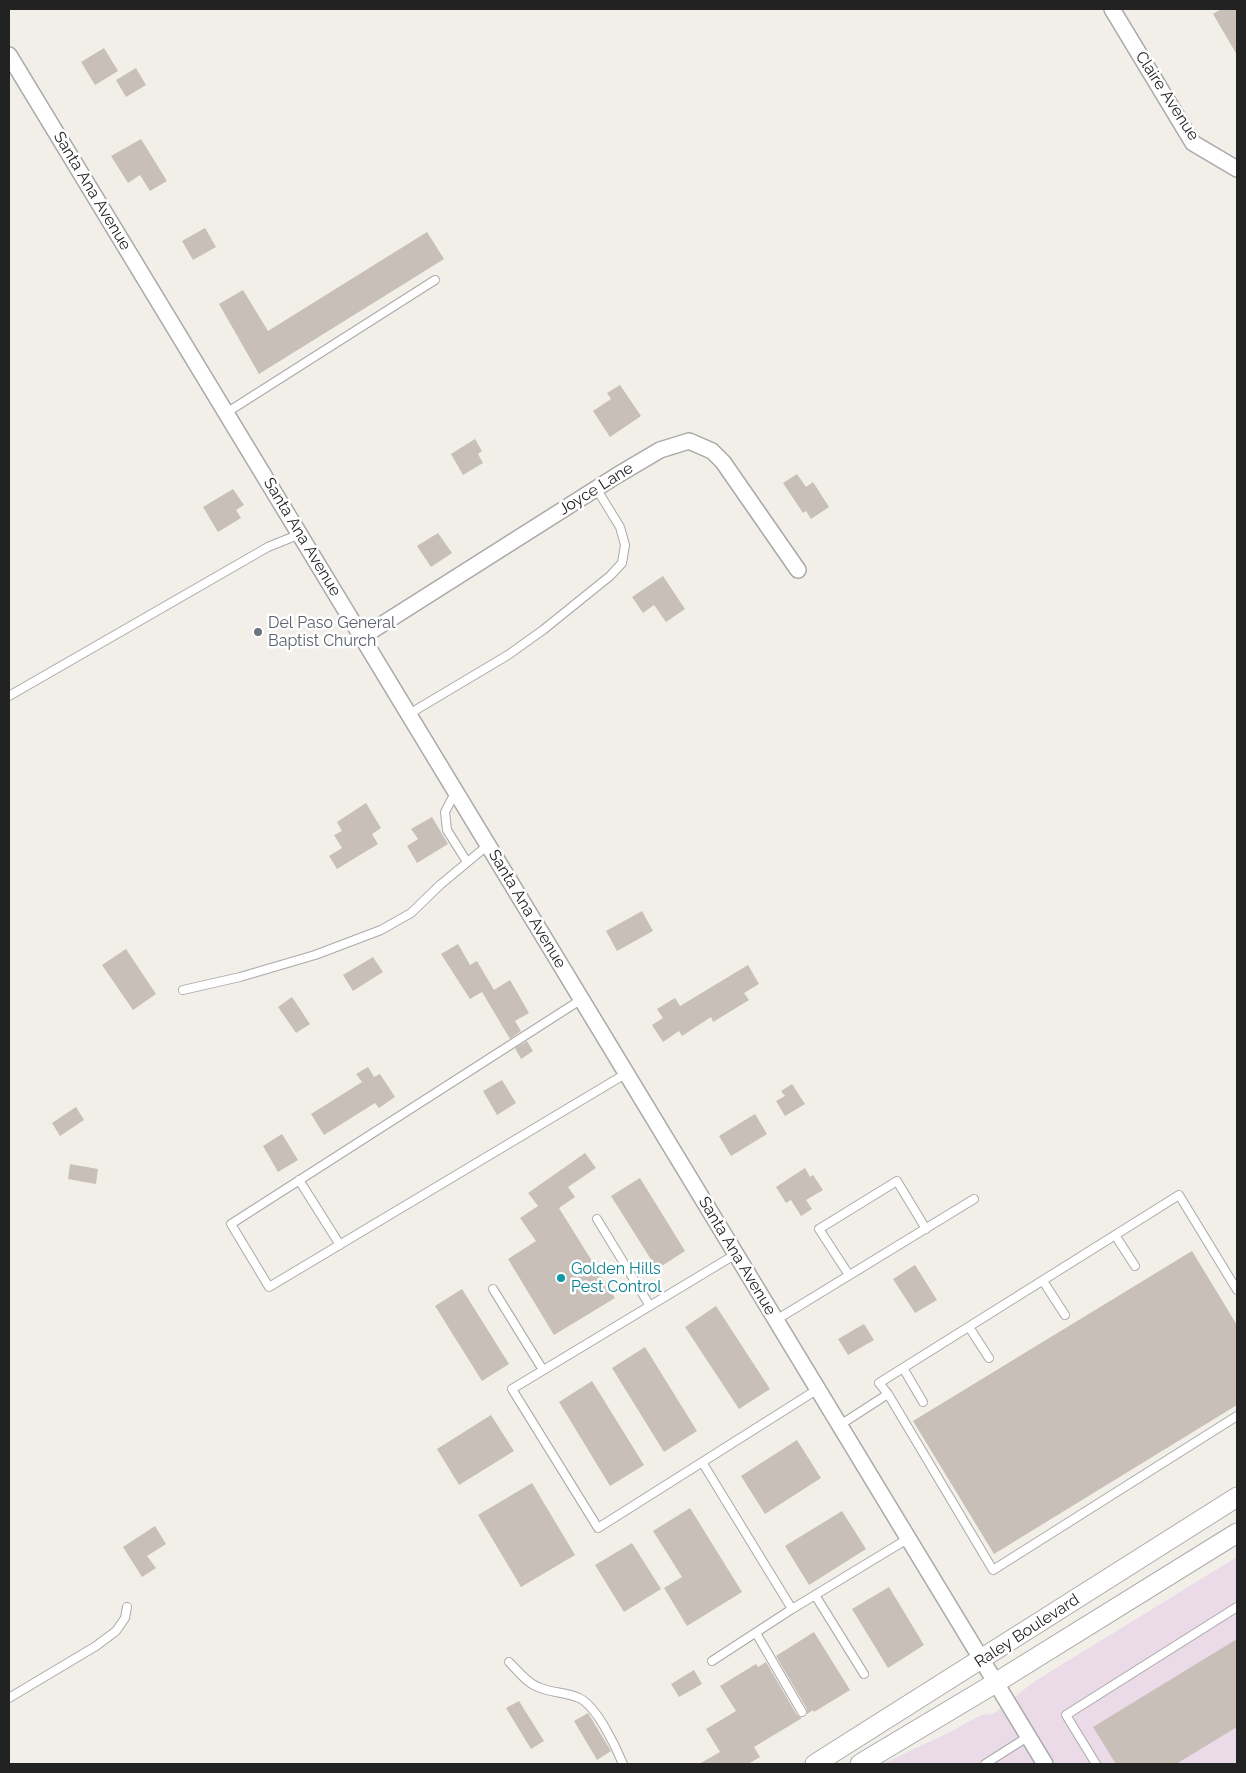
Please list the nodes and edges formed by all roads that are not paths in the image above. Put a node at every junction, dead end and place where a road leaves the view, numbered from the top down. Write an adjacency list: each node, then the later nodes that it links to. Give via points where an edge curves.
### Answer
1 (1112, 9): 3 (street, Claire Avenue, via 1193,143)
2 (9, 55): 5 (street, Santa Ana Avenue)
3 (1237, 169)
4 (435, 280): 5 (lane)
5 (226, 413): 7 (street, Santa Ana Avenue)
6 (596, 488): 8 (street, Joyce Lane, via 660,450 689,441 712,451 723,462); 9 (street, Joyce Lane); 11 (lane, via 620,527 625,546 622,563 544,630)
7 (300, 534): 9 (street, Santa Ana Avenue); 10 (lane, via 268,547)
8 (798, 570)
9 (362, 637): 11 (street, Santa Ana Avenue)
10 (9, 696)
11 (409, 714): 12 (street, Santa Ana Avenue)
12 (456, 791): 13 (street, Santa Ana Avenue); 14 (lane, via 445,812 447,830)
13 (488, 845): 14 (lane); 16 (street, Santa Ana Avenue)
14 (467, 862): 15 (lane, via 411,914 381,930 316,955)
15 (184, 990)
16 (582, 999): 17 (street, Santa Ana Avenue); 18 (lane)
17 (627, 1073): 23 (lane); 24 (street, Santa Ana Avenue)
18 (299, 1180): 23 (lane); 23 (lane, via 231,1224 269,1287)
19 (974, 1199): 21 (lane)
20 (598, 1219): 30 (lane)
21 (926, 1229): 26 (lane); 26 (lane, via 897,1182 882,1191 819,1230)
22 (1115, 1235): 25 (lane); 27 (lane); 29 (lane, via 1179,1195)
23 (340, 1245)
24 (736, 1254): 30 (lane); 32 (street, Santa Ana Avenue)
25 (1135, 1266)
26 (849, 1276): 32 (lane)
27 (1043, 1281): 31 (lane); 33 (lane)
28 (493, 1289): 36 (lane)
29 (1237, 1290)
30 (650, 1306): 36 (lane)
31 (1065, 1315)
32 (776, 1320): 37 (street, Santa Ana Avenue)
33 (969, 1327): 34 (lane); 35 (lane)
34 (989, 1358)
35 (903, 1368): 38 (lane, via 879,1383); 39 (lane)
36 (543, 1370): 42 (lane, via 512,1388 598,1528)
37 (818, 1389): 41 (street, Santa Ana Avenue); 42 (lane)
38 (888, 1394): 40 (lane, via 993,1570); 41 (lane)
39 (923, 1402)
40 (1237, 1416)
41 (840, 1425): 45 (street, Santa Ana Avenue)
42 (702, 1462): 50 (lane)
43 (1237, 1497): 46 (street, Raley Boulevard)
44 (1237, 1533): 56 (street, Raley Boulevard)
45 (909, 1538): 47 (lane); 52 (street, Santa Ana Avenue)
46 (1167, 1541): 52 (street, Raley Boulevard); 56 (street, via 1158,1562 1028,1645 1010,1660)
47 (815, 1595): 50 (lane); 55 (lane)
48 (127, 1606): 57 (lane, via 125,1618 116,1631)
49 (1237, 1607): 66 (lane, via 1066,1715)
50 (792, 1609): 51 (lane)
51 (756, 1633): 53 (lane); 58 (lane)
52 (983, 1659): 56 (street, Santa Ana Avenue); 61 (street, Raley Boulevard); 62 (street, via 964,1686 874,1742)
53 (712, 1661)
54 (509, 1662): 60 (lane, via 538,1687 580,1698 590,1705 612,1739)
55 (864, 1674)
56 (997, 1682): 59 (street, Santa Ana Avenue); 63 (street, Raley Boulevard)
57 (9, 1698)
58 (802, 1712)
59 (1029, 1736): 64 (lane); 65 (street, Santa Ana Avenue)
60 (623, 1764)
61 (815, 1764)
62 (856, 1764)
63 (860, 1764)
64 (985, 1764)
65 (1046, 1764)
66 (1096, 1764)

